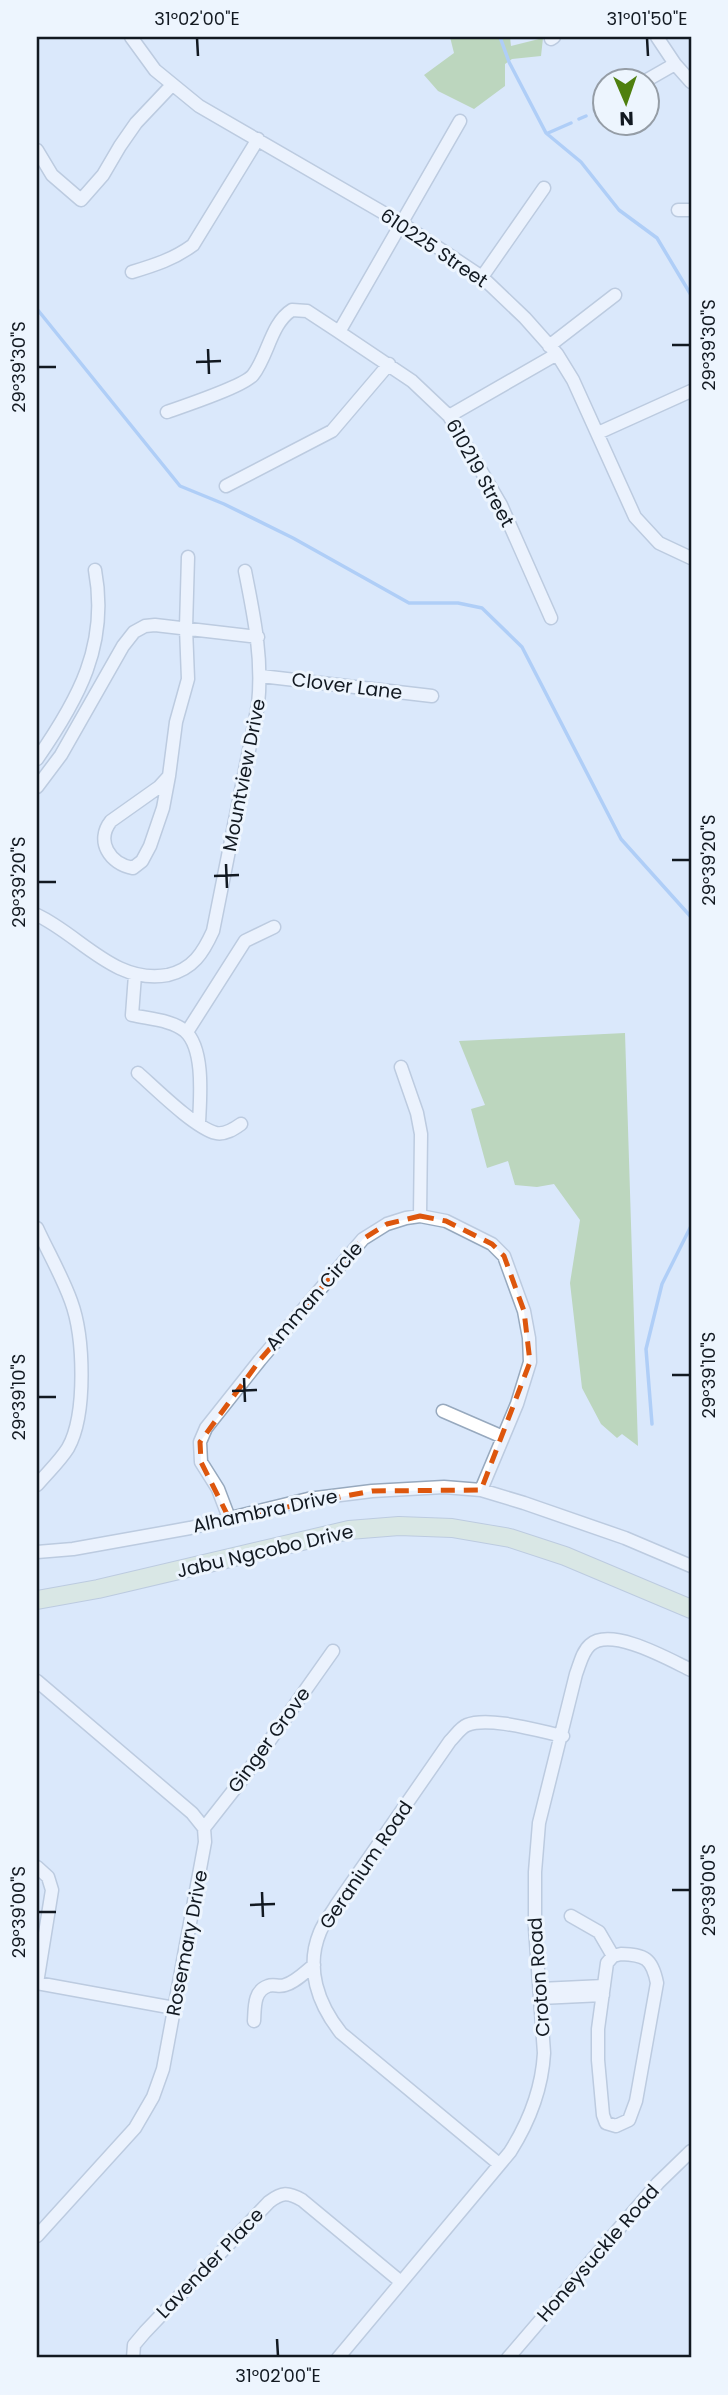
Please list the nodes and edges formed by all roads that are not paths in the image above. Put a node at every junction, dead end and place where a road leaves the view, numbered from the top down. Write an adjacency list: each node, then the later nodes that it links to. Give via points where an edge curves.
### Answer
1 (131, 37): 6 (street, 610225 Street)
2 (657, 37): 3 (street)
3 (675, 64): 4 (street); 5 (street)
4 (662, 71)
5 (691, 82)
6 (171, 86): 8 (street, 610225 Street); 9 (street, via 136,123 81,200 52,175)
7 (460, 121): 13 (street)
8 (258, 139): 13 (street, 610225 Street); 14 (street, via 193,245 179,256)
9 (37, 150)
10 (544, 188): 15 (street)
11 (677, 209): 12 (street)
12 (691, 210)
13 (402, 224): 15 (street, 610225 Street); 17 (street)
14 (132, 272)
15 (482, 276): 18 (street, 610225 Street)
16 (615, 295): 18 (street)
17 (339, 332): 19 (street, 610219 Street); 21 (street, 610219 Street, via 307,311 292,310 280,321 250,378)
18 (553, 350): 22 (street); 23 (street, 610225 Street)
19 (389, 364): 22 (street, 610219 Street); 24 (street, via 332,431)
20 (691, 391): 23 (street)
21 (167, 412)
22 (449, 416): 29 (street, 610219 Street, via 501,505)
23 (598, 433): 26 (street, 610225 Street, via 635,517 659,543)
24 (226, 486)
25 (188, 557): 30 (street)
26 (691, 558)
27 (95, 570): 34 (street, via 99,609 89,664 70,710)
28 (245, 571): 31 (street, Mountview Drive)
29 (551, 618)
30 (186, 628): 31 (street); 35 (street, via 188,679 176,722); 36 (street, via 155,625 134,632)
31 (258, 637): 32 (street, Mountview Drive)
32 (261, 676): 33 (street, Clover Lane); 39 (street, Mountview Drive, via 213,931 204,951 180,972)
33 (432, 695)
34 (37, 759)
35 (170, 776): 35 (street, via 150,846 133,868 123,866 106,849 105,829)
36 (37, 787)
37 (37, 915): 39 (street, Mountview Drive)
38 (274, 927): 40 (street, via 245,941)
39 (135, 975): 40 (street, via 132,1015 172,1023)
40 (187, 1032): 43 (street, via 199,1065)
41 (401, 1067): 45 (street, via 421,1134)
42 (138, 1073): 43 (street)
43 (199, 1123): 44 (street, via 219,1134)
44 (242, 1124)
45 (420, 1216): 48 (street, Amman Circle, via 446,1221 492,1244 504,1256 524,1311 530,1362); 51 (street, Amman Circle, via 387,1224 363,1239 206,1428 200,1442 201,1462)
46 (37, 1228): 49 (street, via 72,1302 79,1334 81,1406 67,1449)
47 (443, 1411): 48 (street)
48 (503, 1437): 50 (street, Amman Circle)
49 (37, 1485)
50 (481, 1490): 51 (street, Alhambra Drive, via 372,1491 308,1499); 53 (street, Alhambra Drive, via 625,1538)
51 (229, 1518): 52 (street, Alhambra Drive)
52 (37, 1552)
53 (691, 1566)
54 (37, 1600): 55 (main road, Jabu Ngcobo Drive, via 349,1530 399,1526 452,1528 510,1538)
55 (691, 1609)
56 (334, 1651): 60 (street, Ginger Grove)
57 (691, 1670): 59 (street, Croton Road, via 625,1641 592,1642 576,1674)
58 (37, 1681): 60 (street, via 192,1812)
59 (563, 1736): 64 (street, Geranium Road, via 476,1722 463,1727 337,1904 321,1930); 67 (street, Croton Road, via 539,1823 535,1928)
60 (204, 1828): 68 (street, Rosemary Drive, via 203,1858)
61 (37, 1867): 65 (street, via 48,1877 52,1890)
62 (571, 1916): 63 (street, via 599,1932)
63 (613, 1956): 66 (street, via 607,1963); 66 (street, via 637,1955 648,1960 657,1983 636,2101 629,2120 616,2126 607,2123 603,2115 598,2060)
64 (314, 1965): 69 (street, via 284,1986 264,1988 256,1996); 71 (street, Geranium Road, via 326,2014 341,2033)
65 (37, 1983): 68 (street)
66 (603, 1991): 67 (street)
67 (540, 1994): 71 (street, Croton Road, via 543,2073 523,2132)
68 (174, 2008): 72 (street, Rosemary Drive, via 163,2069 135,2128)
69 (254, 2021)
70 (691, 2151): 76 (street, Honeysuckle Road, via 658,2183)
71 (499, 2164): 73 (street, Croton Road)
72 (37, 2236)
73 (401, 2282): 74 (street, Lavender Place, via 302,2200 280,2193 145,2332 134,2345); 75 (street, Croton Road)
74 (132, 2358)
75 (338, 2358)
76 (508, 2358)

